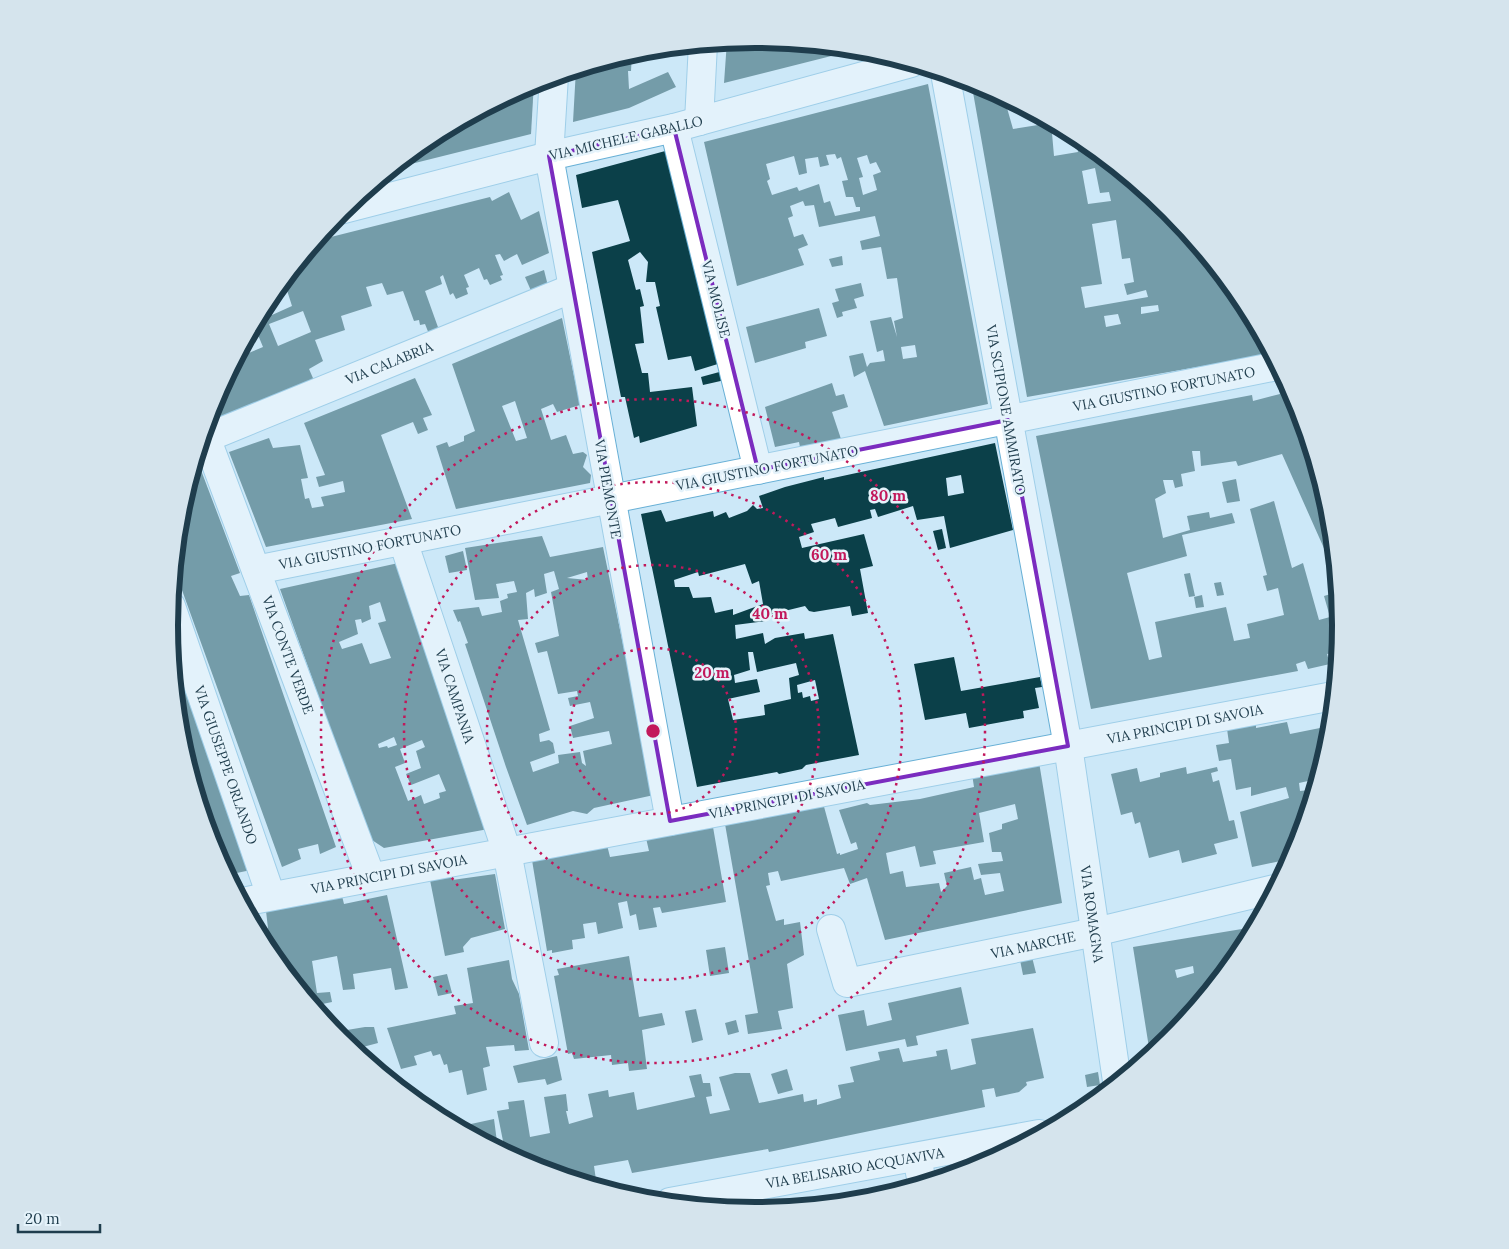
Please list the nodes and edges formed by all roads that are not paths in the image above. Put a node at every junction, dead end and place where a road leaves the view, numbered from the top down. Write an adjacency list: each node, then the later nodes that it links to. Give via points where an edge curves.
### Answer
1 (702, 50): 5 (street, VIA MOLISE)
2 (900, 66): 5 (street, VIA MICHELE GABALLO)
3 (946, 80): 10 (street, VIA SCIPIONE AMMIRATO)
4 (554, 84): 6 (street, VIA PIEMONTE)
5 (686, 124): 6 (street, VIA MICHELE GABALLO); 13 (street, VIA MOLISE)
6 (549, 156): 7 (street, VIA MICHELE GABALLO); 8 (street, VIA PIEMONTE)
7 (358, 205)
8 (573, 288): 11 (street, VIA CALABRIA); 14 (street, VIA PIEMONTE)
9 (1271, 367): 10 (street, VIA GIUSTINO FORTUNATO)
10 (1008, 420): 13 (street, VIA GIUSTINO FORTUNATO); 19 (street, VIA SCIPIONE AMMIRATO)
11 (210, 433)
12 (207, 441): 16 (street, VIA CONTE VERDE)
13 (758, 470): 14 (street, VIA GIUSTINO FORTUNATO)
14 (610, 499): 15 (street, VIA GIUSTINO FORTUNATO); 20 (street, VIA PIEMONTE)
15 (403, 541): 16 (street, VIA GIUSTINO FORTUNATO); 21 (street, VIA CAMPANIA)
16 (256, 570): 22 (street, VIA CONTE VERDE)
17 (178, 629): 24 (street, VIA GIUSEPPE ORLANDO)
18 (1327, 697): 19 (street, VIA PRINCIPI DI SAVOIA)
19 (1068, 746): 20 (street, VIA PRINCIPI DI SAVOIA); 27 (street, VIA ROMAGNA)
20 (670, 821): 21 (street, VIA PRINCIPI DI SAVOIA)
21 (506, 852): 22 (street, VIA PRINCIPI DI SAVOIA); 28 (street, VIA CAMPANIA)
22 (370, 877): 24 (street, VIA PRINCIPI DI SAVOIA)
23 (1266, 891): 27 (street, VIA MARCHE)
24 (271, 896): 25 (street, VIA PRINCIPI DI SAVOIA)
25 (248, 901)
26 (831, 929): 27 (street, VIA MARCHE, via 847,983)
27 (1095, 932): 29 (street, VIA ROMAGNA)
28 (544, 1043)
29 (1115, 1075)
30 (1006, 1144): 31 (street, VIA BELISARIO ACQUAVIVA)
31 (919, 1170): 32 (street, VIA BELISARIO ACQUAVIVA)
32 (698, 1198)

